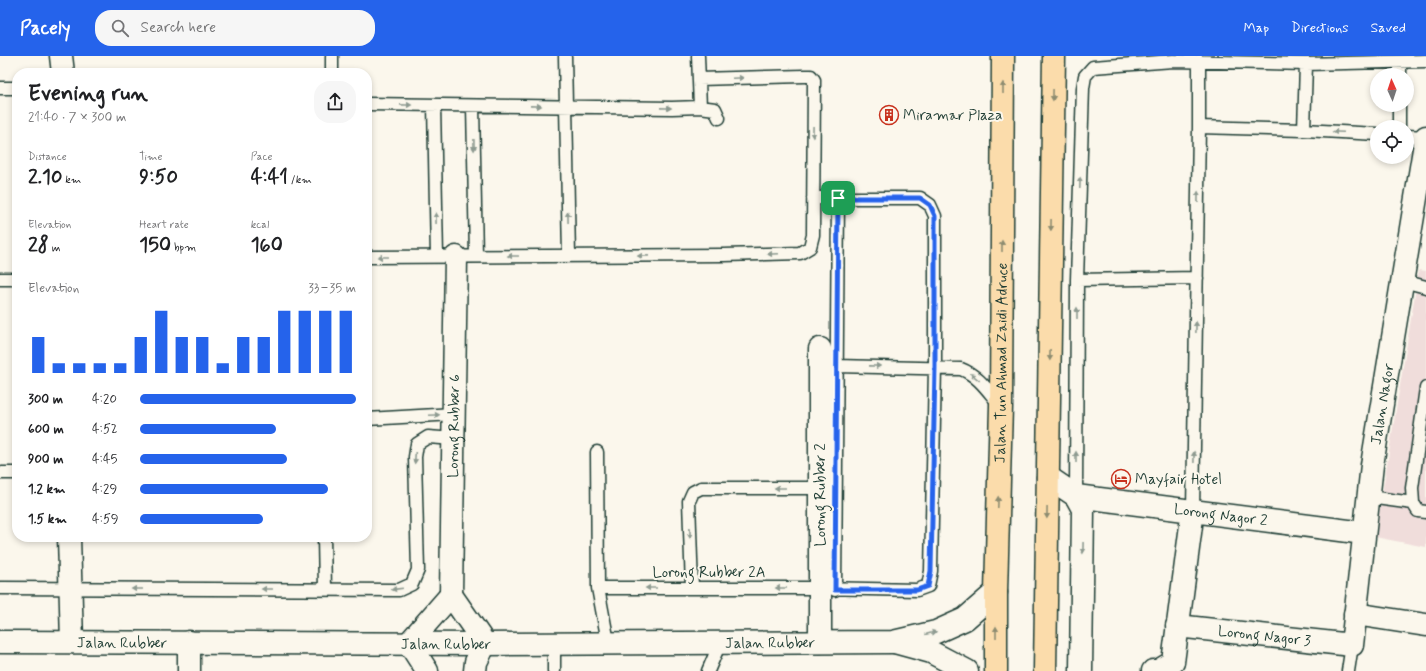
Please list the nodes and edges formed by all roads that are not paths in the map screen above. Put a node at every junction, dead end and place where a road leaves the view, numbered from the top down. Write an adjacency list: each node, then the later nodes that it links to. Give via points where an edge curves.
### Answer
1 (332, 56): 12 (lane)
2 (565, 56): 20 (lane)
3 (698, 56): 14 (lane)
4 (1003, 56): 44 (main road, Jalan Tun Ahmad Zaidi Adruce, one-way to 4)
5 (1054, 56): 51 (main road, one-way to 51)
6 (1173, 59): 9 (lane); 37 (lane, one-way to 6, via 1083,88 1086,76 1093,67)
7 (1268, 60): 9 (lane); 11 (lane)
8 (1426, 61): 10 (lane)
9 (1198, 62): 23 (lane)
10 (1400, 62): 11 (lane); 13 (lane)
11 (1306, 64): 24 (lane)
12 (332, 68)
13 (1400, 68)
14 (699, 79): 21 (lane); 28 (lane, one-way to 28, via 811,76 814,80)
15 (0, 88): 16 (lane)
16 (12, 88)
17 (372, 104): 18 (lane, one-way to 18)
18 (434, 105): 19 (lane); 32 (lane, one-way to 18)
19 (473, 106): 20 (lane, one-way to 20); 32 (lane, one-way to 32)
20 (566, 107): 21 (lane, one-way to 21); 33 (lane, one-way to 20)
21 (700, 107): 22 (lane, via 715,109)
22 (719, 118)
23 (1200, 127): 24 (lane); 34 (lane, one-way to 23)
24 (1304, 130): 25 (lane, one-way to 24)
25 (1370, 134)
26 (1414, 136): 27 (lane)
27 (1426, 137): 30 (street, Jalan Nagor)
28 (813, 198): 29 (lane); 33 (lane, one-way to 33, via 813,235 810,247 800,253)
29 (838, 198): 41 (lane); 42 (lane, via 920,198 930,205 935,216)
30 (1420, 206): 38 (street, Jalan Nagor)
31 (372, 256): 32 (lane, one-way to 31)
32 (456, 256): 33 (lane, one-way to 32); 45 (street, Lorong Rubber 6)
33 (569, 256)
34 (1197, 278): 37 (lane); 56 (lane, one-way to 34)
35 (0, 279): 36 (lane)
36 (12, 279)
37 (1077, 280): 53 (lane, one-way to 37)
38 (1403, 281): 39 (lane); 54 (street, Jalan Nagor)
39 (1426, 287)
40 (820, 349): 52 (street, Lorong Rubber 2)
41 (836, 366): 42 (lane, one-way to 42); 66 (lane)
42 (935, 367): 44 (lane, one-way to 42, via 981,381 971,373 960,369); 66 (lane, Lorong Rubber 2A, via 931,571 928,586 917,590)
43 (1426, 388): 55 (lane, via 1412,488)
44 (1001, 406): 67 (main road, Jalan Tun Ahmad Zaidi Adruce, one-way to 44)
45 (454, 414): 46 (lane, one-way to 45); 47 (street, Lorong Rubber 6)
46 (372, 419)
47 (454, 439): 65 (lane, one-way to 65, via 428,437 417,444 415,457 418,570 412,584 399,590); 68 (street, Lorong Rubber 6)
48 (597, 452): 62 (lane)
49 (0, 473): 50 (lane)
50 (12, 473)
51 (1048, 478): 53 (street); 90 (main road, one-way to 90)
52 (819, 488): 63 (lane, one-way to 63, via 702,488 693,492 689,500); 66 (street, Lorong Rubber 2)
53 (1076, 496): 56 (street, Lorong Nagor 2); 91 (street, one-way to 91, via 1083,510)
54 (1369, 497): 55 (lane); 58 (street, Jalan Nagor)
55 (1413, 503): 57 (lane, via 1418,511)
56 (1193, 510): 58 (street, Lorong Nagor 2); 71 (street)
57 (1426, 512)
58 (1364, 533): 69 (street, Jalan Nagor)
59 (69, 542): 64 (street)
60 (324, 542): 65 (lane)
61 (0, 588): 64 (lane)
62 (598, 588): 63 (lane, Lorong Rubber 2A, one-way to 62); 76 (lane)
63 (692, 588): 66 (lane, Lorong Rubber 2A, one-way to 63)
64 (71, 589): 65 (lane, one-way to 64); 73 (street)
65 (326, 589)
66 (827, 589): 77 (street, Lorong Rubber 2)
67 (996, 592): 78 (street, Jalan Rubber, one-way to 67, via 936,632 965,620); 89 (main road, Jalan Tun Ahmad Zaidi Adruce, one-way to 67)
68 (451, 595): 79 (street); 81 (street)
69 (1355, 614): 70 (street); 82 (street, Jalan Nagor)
70 (1426, 625)
71 (1177, 626): 82 (street, Lorong Nagor 3); 92 (street, via 1173,662 1158,671)
72 (0, 642): 73 (street, Jalan Rubber)
73 (72, 642): 74 (street, Jalan Rubber)
74 (189, 642): 79 (street, Jalan Rubber); 83 (street)
75 (554, 642): 76 (street, Jalan Rubber); 81 (street, Jalan Rubber); 86 (lane)
76 (608, 642): 80 (street, Jalan Rubber)
77 (820, 642): 78 (street, Jalan Rubber); 80 (street, Jalan Rubber)
78 (893, 642): 88 (street, Jalan Rubber, via 931,652)
79 (409, 643): 81 (street, Jalan Rubber); 84 (street)
80 (720, 643): 87 (lane)
81 (485, 644): 85 (street, via 476,662)
82 (1352, 645): 93 (lane, Jalan Nagor)
83 (189, 671)
84 (427, 671)
85 (475, 671)
86 (554, 671)
87 (708, 671)
88 (967, 671)
89 (996, 671)
90 (1046, 671)
91 (1081, 671)
92 (1153, 671)
93 (1348, 671)

